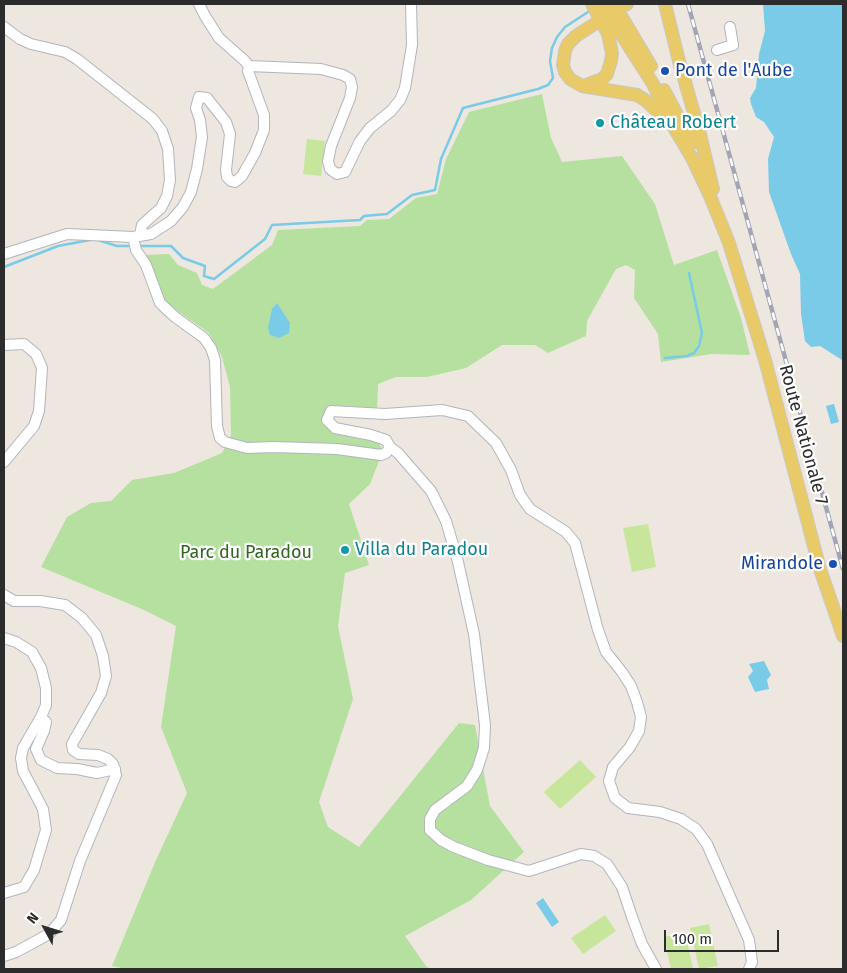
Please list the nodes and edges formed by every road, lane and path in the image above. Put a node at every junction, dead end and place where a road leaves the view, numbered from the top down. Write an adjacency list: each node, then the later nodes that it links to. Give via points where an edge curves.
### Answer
1 (199, 4): 11 (street, via 219,38)
2 (411, 4): 11 (street, via 412,45 405,88 391,111 360,141 344,172 337,174 330,170 328,161 350,98 350,79 321,69)
3 (592, 4): 12 (main road, via 608,34 612,53 602,79)
4 (602, 4): 13 (main road, via 653,84)
5 (614, 4): 14 (main road, via 676,112)
6 (665, 4): 14 (main road)
7 (596, 23): 12 (main road, via 568,44 563,58 565,72)
8 (4, 27): 15 (street, via 31,44 65,52 78,59 162,131 168,149 170,180 167,196 161,208 142,225)
9 (730, 27): 10 (street, via 733,45)
10 (717, 50)
11 (249, 66): 15 (street, via 264,115 264,130 242,176 235,182 227,177 230,134 226,122 207,98 199,97 196,108 202,136 191,192 171,221 151,234)
12 (582, 86): 13 (main road, via 637,95)
13 (673, 126): 16 (main road, via 692,158)
14 (713, 189): 16 (main road, Route Nationale 7)
15 (136, 236): 17 (street, via 67,234); 19 (street, via 136,250 146,265 160,303 204,338 211,348 215,360 220,438 247,448 336,449 381,455)
16 (731, 242): 22 (main road, via 752,300 824,567); 23 (main road, Route Nationale 7, via 820,569)
17 (4, 254)
18 (4, 345): 20 (street, via 24,344 36,354 42,368 40,411 34,426)
19 (390, 448): 29 (street, via 431,491 446,521 474,634 485,725 484,748 477,770 467,786 435,810 430,819 430,830 454,847 529,871 581,854 594,856 607,864 622,887 642,944); 30 (street, via 386,440 335,428 327,420 331,411 385,414 442,410 468,416 496,443 530,509 566,532 575,543 606,652 631,686 641,716 639,731 613,766 609,780 615,798 628,808 660,812 696,828 707,844 749,940 752,962)
20 (4, 462)
21 (4, 595): 26 (street, via 14,601 65,605 96,635 106,676 101,693 72,744 73,750 79,754 103,757)
22 (843, 624)
23 (843, 636)
24 (4, 638): 25 (street, via 32,652 41,668 46,705)
25 (41, 718): 26 (street, via 46,722 36,749 41,760 57,768 96,773); 27 (street, via 23,748 21,758 23,771 43,808 46,830 34,870 24,887)
26 (115, 769): 28 (street, via 116,775 80,861 61,920 49,934)
27 (4, 893)
28 (4, 956)
29 (656, 969)
30 (749, 969)

